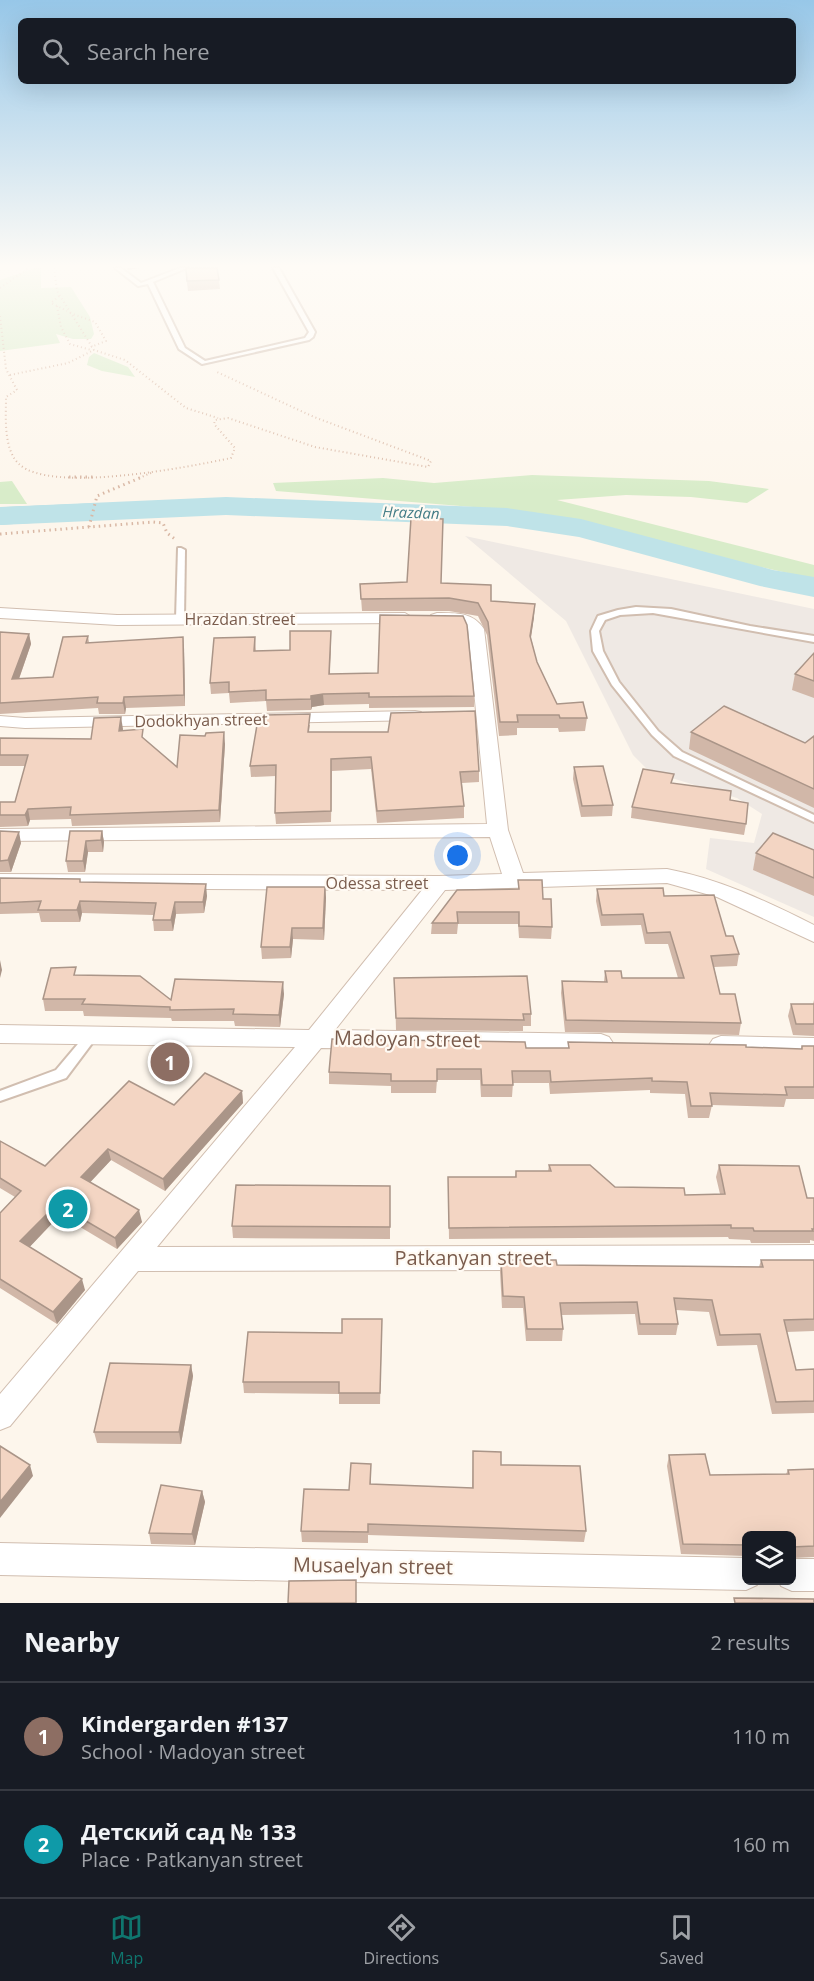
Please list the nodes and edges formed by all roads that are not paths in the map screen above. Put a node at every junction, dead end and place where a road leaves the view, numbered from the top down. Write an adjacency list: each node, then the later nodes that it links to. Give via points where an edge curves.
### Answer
1 (180, 343): 2 (lane, via 204,363)
2 (291, 343)
3 (181, 550): 5 (lane)
4 (0, 613): 5 (street, Hrazdan street, via 117,620)
5 (180, 619): 7 (street, Hrazdan street, via 470,621 477,635)
6 (814, 639): 11 (lane, via 640,608 620,610 601,618 595,631 598,651 615,683 655,733 678,754)
7 (487, 714): 8 (street); 12 (street)
8 (463, 715)
9 (428, 716): 10 (street, Dodokhyan street)
10 (0, 721)
11 (814, 819)
12 (498, 830): 13 (street); 14 (street)
13 (0, 835)
14 (514, 879): 16 (street, Odessa street); 17 (street, Odessa street, via 667,876 697,880)
15 (0, 881): 16 (street, Odessa street)
16 (439, 883): 20 (street)
17 (814, 934)
18 (0, 1034): 19 (street, Madoyan street)
19 (92, 1035): 20 (street, Madoyan street); 24 (lane, via 61,1074)
20 (316, 1038): 21 (street, Madoyan street); 26 (street)
21 (624, 1043)
22 (696, 1045): 23 (street)
23 (814, 1047)
24 (0, 1096)
25 (814, 1257): 26 (street, Patkanyan street)
26 (132, 1259): 27 (street)
27 (0, 1416)
28 (0, 1559): 29 (street, Musaelyan street)
29 (742, 1574)
30 (796, 1575): 31 (street)
31 (814, 1575)

